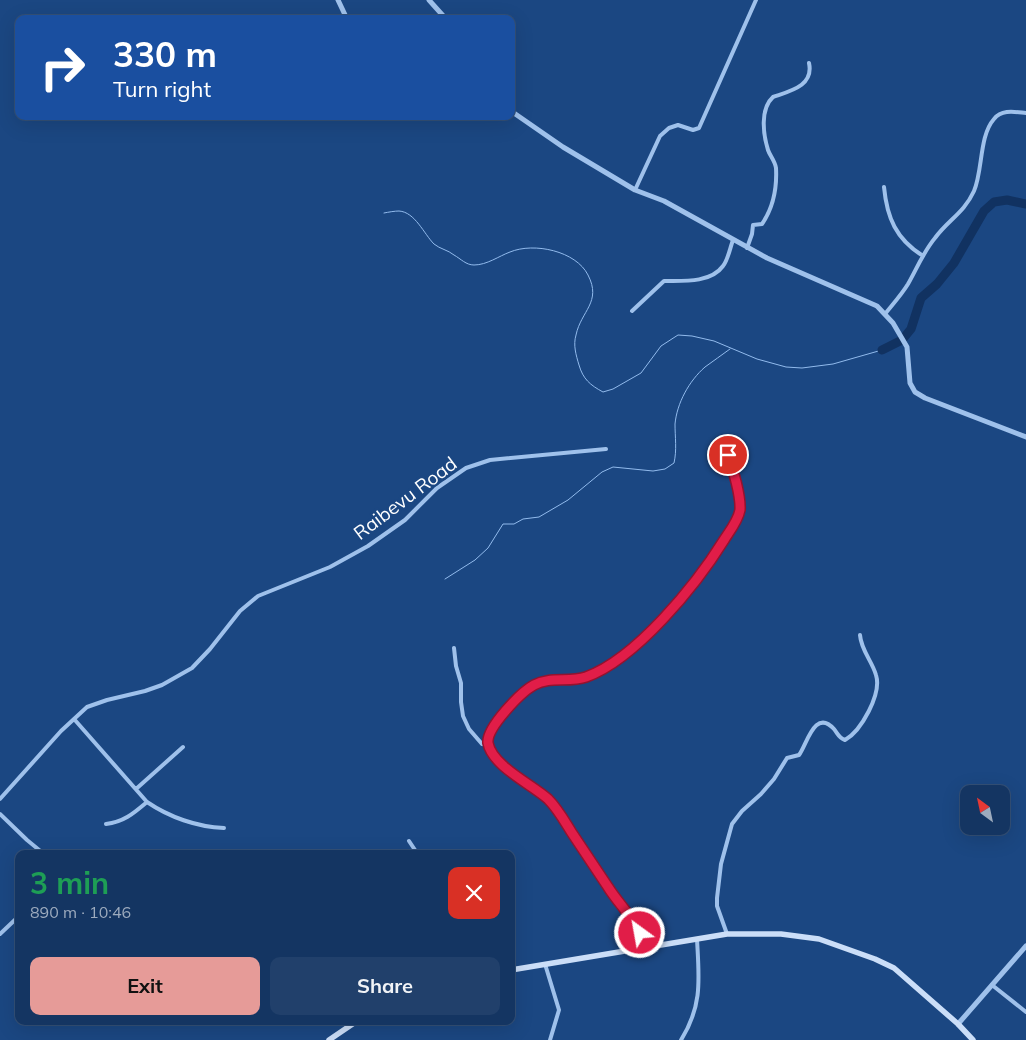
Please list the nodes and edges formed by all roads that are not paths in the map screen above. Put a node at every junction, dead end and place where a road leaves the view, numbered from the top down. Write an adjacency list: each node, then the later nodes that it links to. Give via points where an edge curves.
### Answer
1 (338, 0): 4 (street)
2 (429, 0): 5 (street)
3 (756, 0): 10 (street, via 699,128 693,130 678,125 664,132)
4 (345, 15)
5 (442, 15)
6 (809, 63): 12 (street, via 809,76 804,84 773,97 766,108 764,128 776,168 774,198 763,222 753,225)
7 (1026, 112): 13 (street, via 1003,112 995,118 988,129 979,176 970,200 935,237)
8 (515, 114): 10 (street)
9 (884, 187): 13 (street, via 885,203 895,229)
10 (635, 190): 11 (street, via 664,201)
11 (733, 240): 12 (street); 14 (street, via 724,266 712,276 664,281)
12 (747, 248): 15 (street, via 870,302)
13 (923, 256): 15 (street, via 908,284)
14 (632, 311)
15 (885, 314): 16 (street, via 907,347 910,383 919,395)
16 (1026, 437)
17 (606, 448): 21 (street, Raibevu Road, via 490,460 466,468 368,546 330,567 258,596 240,611 192,668 162,685 96,703)
18 (728, 455): 22 (street, via 740,512 699,576 660,622 613,662 586,677 540,682 528,689 493,728)
19 (860, 634): 35 (street, via 877,676 877,691 868,712 844,740 826,723 815,726 800,755 787,758 774,779 732,824 721,864 717,898)
20 (454, 648): 22 (street, via 463,716 478,741)
21 (74, 719): 24 (street); 25 (street, Raibevu Road)
22 (488, 745): 38 (street, via 507,769 556,808 609,890 636,924)
23 (183, 747): 24 (street)
24 (136, 789): 26 (street)
25 (0, 799)
26 (147, 802): 28 (street, via 125,819); 29 (street, via 161,812 208,828)
27 (0, 814): 31 (street)
28 (106, 824)
29 (224, 828)
30 (409, 841): 32 (street)
31 (39, 850)
32 (415, 850)
33 (15, 920): 34 (street)
34 (0, 934)
35 (727, 934): 36 (main road); 43 (main road, via 781,934 820,940 875,958 900,973)
36 (697, 939): 38 (main road); 47 (street, via 698,1004)
37 (1026, 946): 41 (street)
38 (646, 948): 39 (main road)
39 (545, 964): 40 (main road); 46 (street, via 558,1010)
40 (515, 969)
41 (992, 985): 42 (street); 43 (street)
42 (1026, 1012)
43 (958, 1024): 48 (main road)
44 (351, 1025): 45 (main road)
45 (329, 1040)
46 (550, 1040)
47 (681, 1040)
48 (973, 1040)

